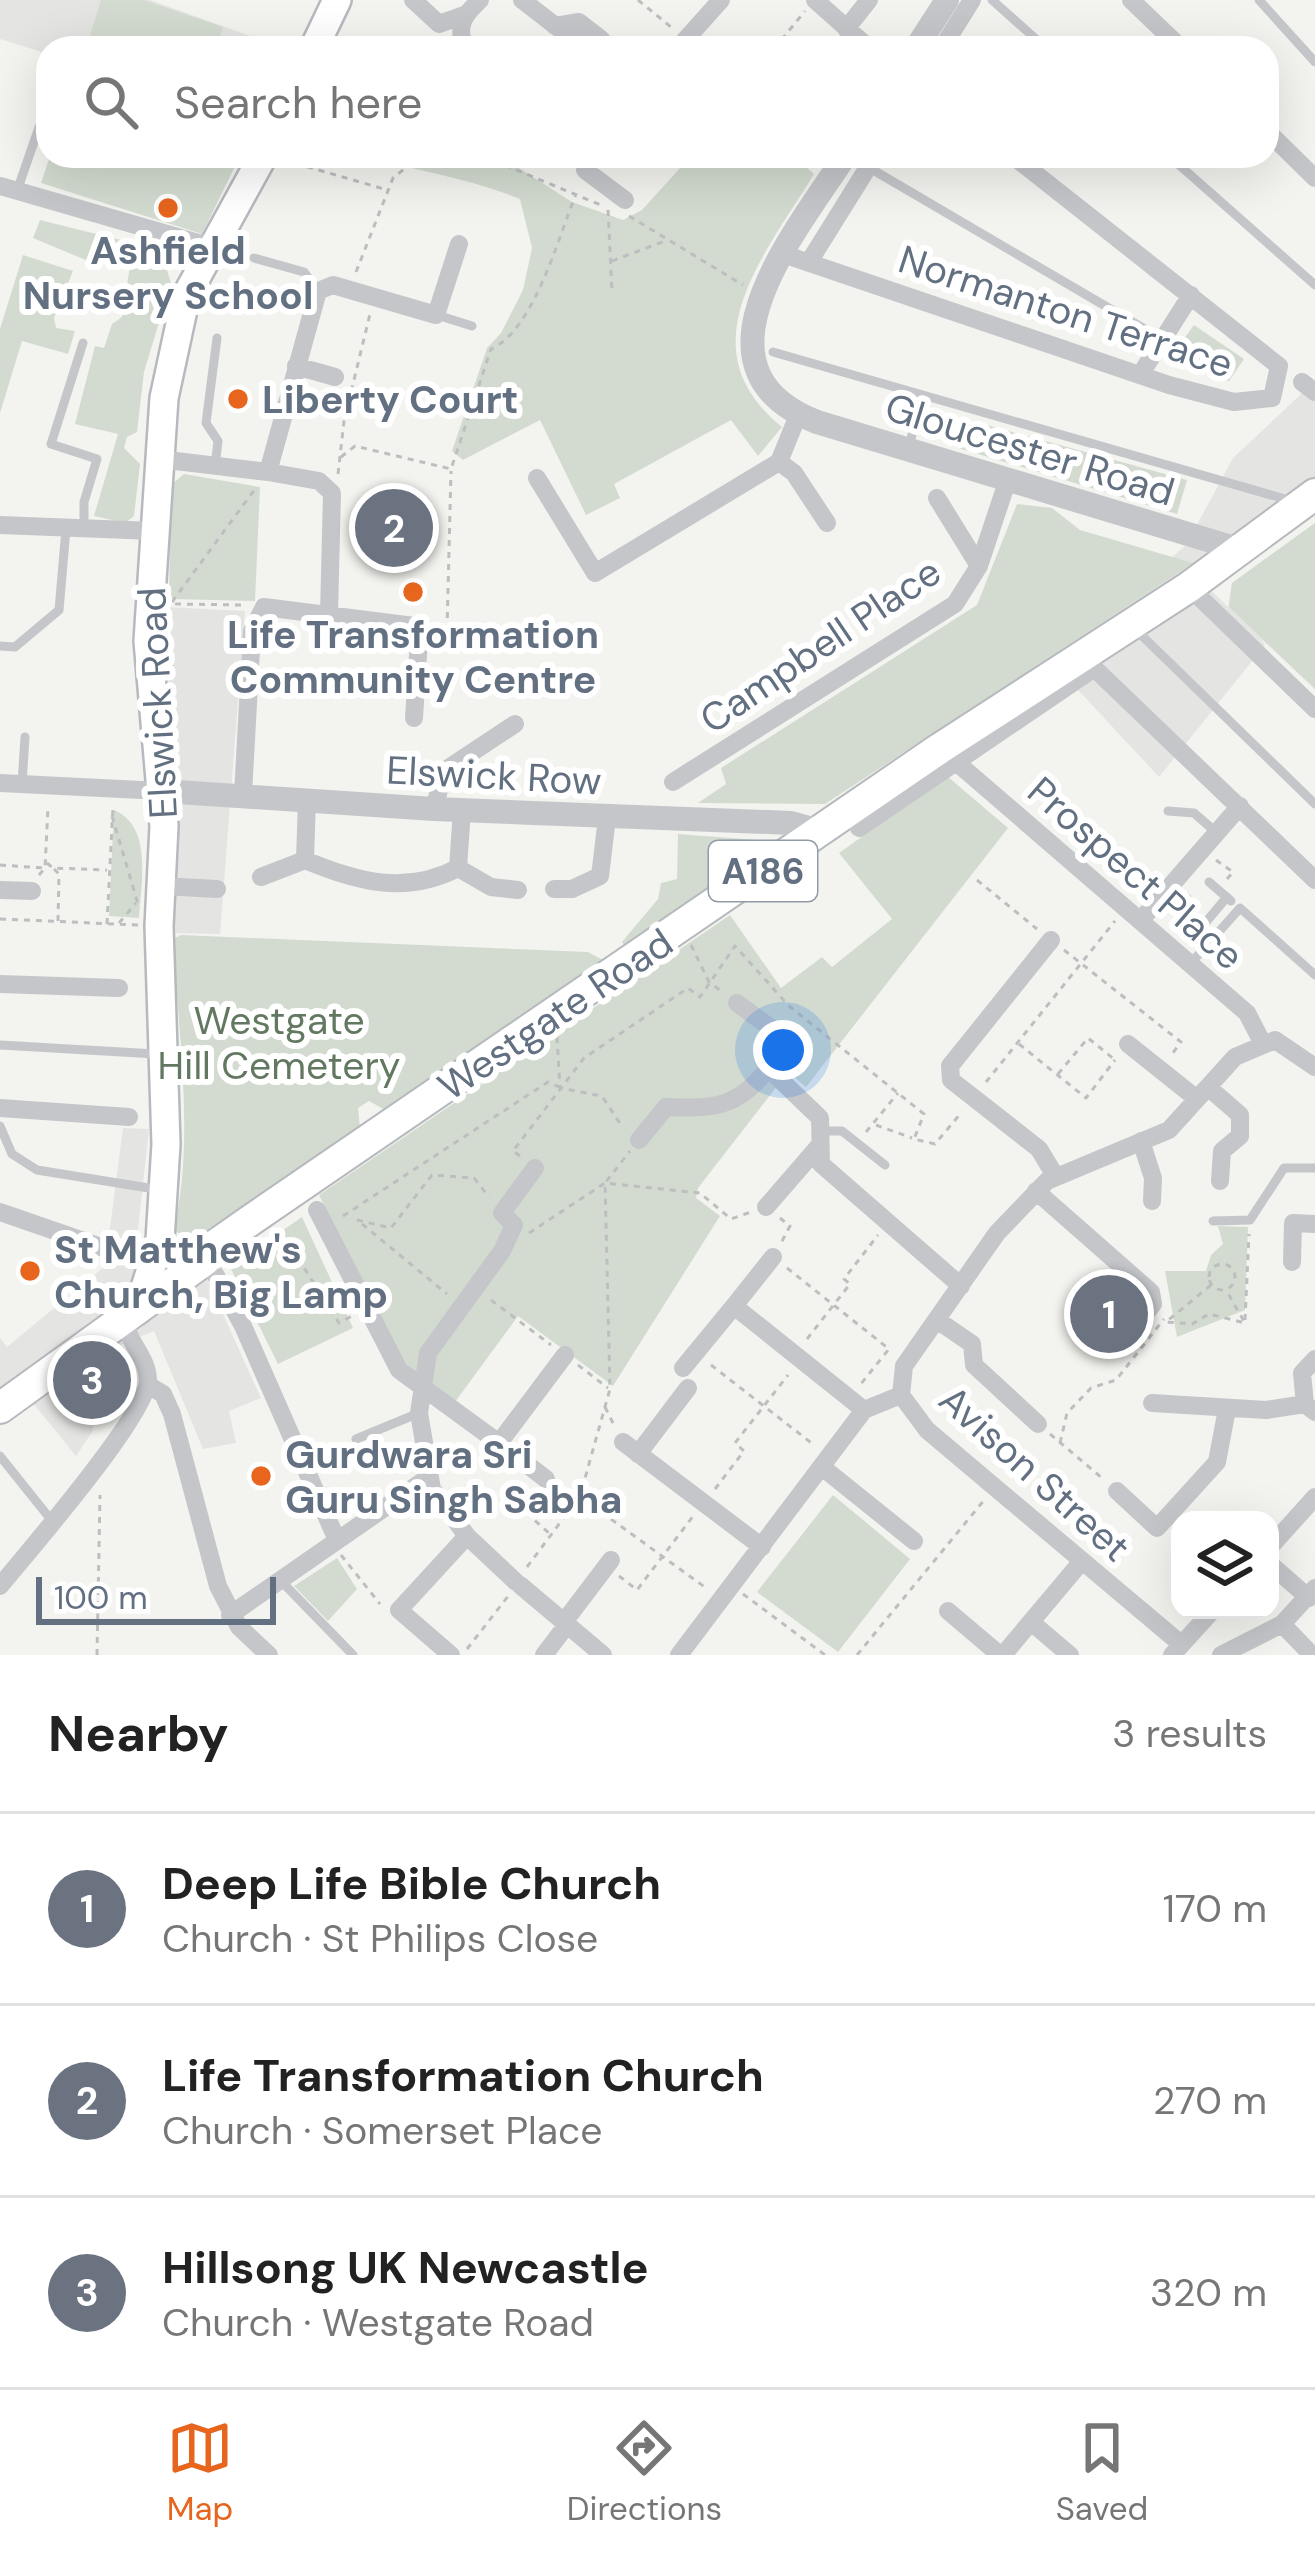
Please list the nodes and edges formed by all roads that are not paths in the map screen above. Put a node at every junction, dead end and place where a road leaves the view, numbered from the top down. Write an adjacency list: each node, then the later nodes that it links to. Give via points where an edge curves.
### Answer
1 (337, 0): 16 (main road)
2 (413, 0): 13 (street, via 439,24)
3 (479, 0): 13 (street)
4 (522, 0): 14 (street)
5 (721, 0): 20 (street)
6 (814, 0): 15 (street)
7 (869, 0): 15 (street)
8 (947, 0): 22 (street)
9 (972, 0): 23 (street)
10 (992, 0): 24 (lane)
11 (1131, 0): 25 (street)
12 (1259, 0): 26 (lane)
13 (464, 15): 17 (street)
14 (555, 26): 18 (street); 19 (street, via 579,22)
15 (846, 29): 21 (street)
16 (320, 36)
17 (460, 36)
18 (568, 36)
19 (597, 36)
20 (689, 36)
21 (854, 36)
22 (924, 36)
23 (950, 36)
24 (1032, 36)
25 (1168, 36)
26 (1315, 62)
27 (36, 130): 37 (lane)
28 (1279, 143): 36 (street)
29 (255, 168): 40 (main road, Elswick Road)
30 (587, 168): 38 (street)
31 (844, 168): 41 (street)
32 (846, 168): 43 (street)
33 (861, 168): 50 (lane)
34 (1028, 168): 46 (street)
35 (1183, 168): 44 (lane)
36 (1315, 178)
37 (9, 189): 40 (street)
38 (616, 204)
39 (459, 244): 47 (street)
40 (212, 247): 61 (main road, Elswick Road, via 179,316)
41 (783, 254): 43 (street, Normanton Terrace); 57 (street, via 752,326 753,360)
42 (254, 258): 45 (lane, via 304,272)
43 (809, 262): 54 (street, Normanton Terrace)
44 (1315, 285)
45 (318, 291): 47 (street, via 333,285); 53 (street)
46 (1191, 295): 50 (street); 54 (street, Normanton Terrace, via 1280,366 1272,398 1234,402)
47 (436, 315): 48 (lane)
48 (472, 326)
49 (217, 338): 63 (lane, via 206,423 218,441)
50 (1160, 338): 54 (street)
51 (83, 343): 60 (lane, via 51,444)
52 (773, 352): 56 (lane)
53 (296, 366): 55 (street); 64 (street)
54 (1140, 375)
55 (335, 377)
56 (923, 396): 59 (lane); 68 (lane)
57 (798, 415): 59 (street, Gloucester Road); 62 (street)
58 (103, 443): 60 (lane)
59 (908, 450): 66 (street, Gloucester Road)
60 (98, 459): 71 (lane)
61 (159, 459): 63 (street); 72 (main road, Elswick Road)
62 (779, 462): 65 (street, via 595,573); 69 (street)
63 (214, 466): 64 (street)
64 (268, 472): 76 (street, via 319,481 332,493)
65 (536, 478)
66 (1008, 479): 73 (street, Gloucester Road); 74 (street, Campbell Place)
67 (937, 498): 74 (street)
68 (1309, 499): 73 (main road, Westgate Road / A186)
69 (826, 523)
70 (0, 525): 71 (street)
71 (75, 530): 72 (street); 78 (lane, via 59,610 15,646)
72 (154, 531): 88 (main road, Elswick Road, via 160,603 150,685)
73 (1241, 550): 75 (main road, Westgate Road / A186)
74 (979, 566): 85 (street, Campbell Place, via 955,604)
75 (1189, 587): 77 (main road, Westgate Road / A186); 80 (street)
76 (329, 614): 81 (street, via 414,626); 89 (street, via 260,611 252,631)
77 (1130, 625): 79 (main road, Westgate Road / A186); 91 (lane)
78 (0, 646)
79 (1087, 660): 84 (street); 92 (street); 98 (main road, Westgate Road / A186)
80 (1315, 709)
81 (414, 718)
82 (515, 724): 93 (street, via 444,771)
83 (25, 737): 87 (lane)
84 (956, 762): 97 (street); 111 (street, Prospect Place)
85 (673, 782)
86 (0, 783): 87 (street)
87 (22, 784): 88 (street)
88 (162, 790): 89 (street, Elswick Row); 105 (main road, Elswick Road)
89 (243, 794): 90 (street, Elswick Row)
90 (307, 798): 93 (street, Elswick Row); 100 (street)
91 (1315, 804)
92 (1240, 806): 99 (street); 103 (street)
93 (434, 809): 94 (street, Elswick Row)
94 (462, 811): 96 (street, Elswick Row); 101 (street)
95 (1168, 811): 99 (lane, via 1195,813)
96 (608, 818): 98 (street, Elswick Row, via 791,823); 107 (street, via 606,883)
97 (860, 828)
98 (820, 831): 147 (main road, Westgate Road / A186, via 251,1220)
99 (1217, 832): 111 (street)
100 (305, 860): 101 (street, via 355,881 428,884); 102 (street)
101 (458, 868): 109 (street, via 490,887)
102 (261, 878)
103 (1315, 880)
104 (36, 882): 108 (street)
105 (161, 886): 106 (street); 122 (main road, Elswick Road, via 150,926)
106 (218, 889)
107 (554, 889)
108 (0, 890)
109 (518, 890)
110 (1240, 908): 112 (lane, via 1219,890); 114 (lane); 115 (lane)
111 (1140, 921): 114 (street, Prospect Place)
112 (1196, 934)
113 (1051, 940): 135 (street, via 950,1066 951,1080 1039,1149)
114 (1191, 964): 119 (street, Prospect Place, via 1247,1013)
115 (1315, 975)
116 (0, 984): 117 (street)
117 (118, 988)
118 (737, 1003): 124 (street, via 775,1031)
119 (1262, 1042): 123 (street, via 1287,1045); 125 (street, via 1235,1057)
120 (1128, 1044): 125 (street)
121 (0, 1045): 122 (lane)
122 (165, 1055): 138 (main road, Elswick Road)
123 (1315, 1067)
124 (768, 1068): 129 (street, via 820,1118); 130 (street, via 748,1095 714,1109 666,1107)
125 (1202, 1093): 131 (street, via 1169,1130); 136 (street, via 1240,1115 1240,1136 1222,1151)
126 (0, 1108): 127 (street)
127 (129, 1117)
128 (0, 1126): 138 (lane, via 12,1154 37,1170)
129 (820, 1138): 132 (lane, via 842,1131); 140 (street); 149 (street, via 821,1164)
130 (639, 1140)
131 (1142, 1141): 135 (street); 139 (street)
132 (885, 1166)
133 (535, 1168): 156 (street, via 502,1213 514,1225 502,1251 428,1353)
134 (1315, 1168): 143 (lane, via 1284,1168 1250,1220)
135 (1054, 1174): 137 (street)
136 (1220, 1181)
137 (1036, 1190): 149 (street); 153 (street, via 1143,1282 1153,1304)
138 (160, 1195): 151 (main road, Elswick Road)
139 (1152, 1201)
140 (766, 1207)
141 (317, 1210): 156 (street, via 399,1370)
142 (1, 1216): 145 (street)
143 (1213, 1221)
144 (1315, 1223): 148 (street, via 1294,1223)
145 (104, 1248)
146 (773, 1257): 150 (street)
147 (213, 1261): 151 (main road, Westgate Road / A186); 177 (street)
148 (1292, 1262)
149 (961, 1286): 152 (street)
150 (734, 1306): 163 (street); 179 (street, via 631,1448)
151 (135, 1310): 157 (street); 160 (main road, Westgate Road / A186, via 97,1325)
152 (937, 1320): 158 (street, via 904,1366); 165 (street, via 972,1344 974,1365)
153 (1139, 1322)
154 (565, 1355): 167 (street)
155 (1315, 1359): 161 (street, via 1302,1373)
156 (420, 1384): 164 (street); 167 (street)
157 (148, 1385): 174 (street); 187 (street, via 168,1403)
158 (902, 1395): 163 (street); 181 (street, Avison Street, via 927,1430)
159 (1152, 1403): 162 (street)
160 (0, 1408)
161 (1310, 1408): 162 (street)
162 (1226, 1409): 172 (street, via 1217,1462 1157,1528)
163 (864, 1410): 169 (street)
164 (418, 1413): 166 (lane); 170 (street)
165 (1038, 1424)
166 (356, 1439)
167 (499, 1443): 171 (street)
168 (0, 1456): 174 (lane)
169 (822, 1467): 178 (street); 179 (street)
170 (426, 1479): 175 (street); 177 (street)
171 (546, 1479)
172 (1117, 1491)
173 (1315, 1497): 176 (street)
174 (52, 1521): 184 (street)
175 (467, 1535): 190 (street); 196 (street, via 399,1610)
176 (1279, 1537)
177 (334, 1540): 183 (street)
178 (914, 1541)
179 (761, 1547): 193 (street)
180 (611, 1561): 190 (street)
181 (1082, 1561): 189 (street); 192 (street, Avison Street)
182 (1279, 1570): 185 (street)
183 (279, 1578): 187 (street); 195 (lane)
184 (0, 1586)
185 (1312, 1593): 191 (street)
186 (948, 1611): 199 (street)
187 (230, 1615): 194 (street)
188 (1205, 1619): 192 (street)
189 (1030, 1622): 199 (street); 200 (street)
190 (565, 1624): 197 (street); 198 (street)
191 (1282, 1624): 201 (street); 202 (street)
192 (1177, 1650)
193 (686, 1653)
194 (269, 1655)
195 (353, 1655)
196 (451, 1655)
197 (544, 1655)
198 (603, 1655)
199 (1002, 1655)
200 (1070, 1655)
201 (1221, 1655)
202 (1312, 1655)

